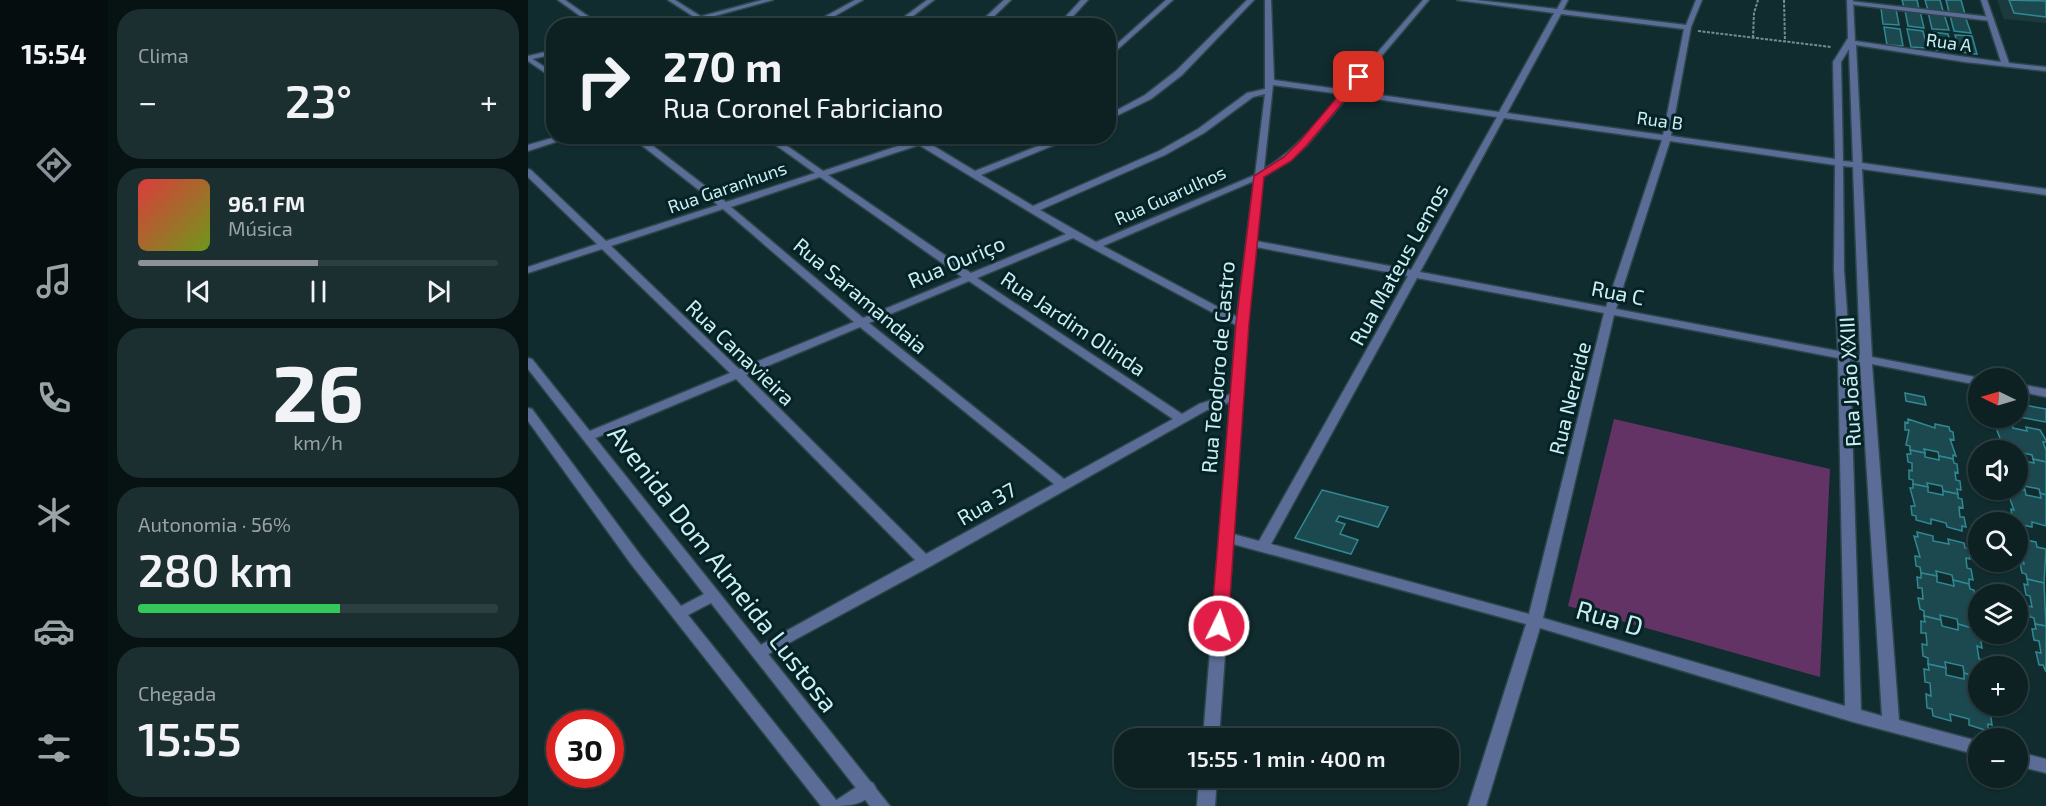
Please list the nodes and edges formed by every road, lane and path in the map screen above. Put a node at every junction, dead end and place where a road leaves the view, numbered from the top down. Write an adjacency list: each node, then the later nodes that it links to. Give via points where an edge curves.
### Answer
1 (561, 0): 20 (street)
2 (671, 0): 21 (street)
3 (770, 0): 21 (street)
4 (860, 0): 22 (street)
5 (931, 0): 23 (street)
6 (1008, 0): 24 (street)
7 (1086, 0): 25 (street)
8 (1170, 0): 31 (street)
9 (1251, 0): 39 (street, via 1179,73 1148,97)
10 (1268, 0): 37 (street, Rua Teodoro de Castro)
11 (1426, 0): 38 (street, Rua Guarulhos)
12 (1460, 0): 19 (street)
13 (1565, 0): 19 (street, Rua Mateus Lemos)
14 (1699, 0): 27 (street, Rua Nereide)
15 (1758, 0): 28 (path)
16 (1784, 0): 29 (path)
17 (1984, 0): 26 (street)
18 (1850, 2): 26 (street); 30 (street, Rua João XXIII)
19 (1558, 12): 27 (street); 40 (street, Rua Mateus Lemos)
20 (587, 18)
21 (700, 18)
22 (826, 18)
23 (906, 18)
24 (988, 18)
25 (1068, 18)
26 (1991, 19): 34 (street)
27 (1688, 28): 28 (path); 41 (street, Rua Nereide)
28 (1753, 38): 29 (path)
29 (1785, 42): 30 (path)
30 (1849, 43): 34 (street, Rua A); 49 (street, Rua João XXIII, via 1837,62); 50 (street, Rua João XXIII)
31 (1116, 49)
32 (546, 54): 33 (street)
33 (528, 58): 36 (street)
34 (2006, 65): 35 (street, Rua A)
35 (2046, 69)
36 (546, 71)
37 (1270, 86): 38 (street, Rua B); 54 (street, Rua Teodoro de Castro); 57 (street, via 1162,153)
38 (1346, 92): 40 (street, Rua B); 54 (street, Rua Guarulhos, via 1287,159)
39 (1116, 114)
40 (1503, 115): 41 (street, Rua B); 63 (street, Rua Mateus Lemos)
41 (1667, 138): 49 (street, Rua B); 65 (street, Rua Nereide)
42 (546, 143): 48 (street)
43 (644, 144): 56 (street, Rua Saramandaia)
44 (778, 144): 52 (street, Rua Jardim Olinda)
45 (915, 144): 52 (street, Rua Garanhuns)
46 (924, 144): 53 (street)
47 (1052, 144): 53 (street)
48 (528, 148)
49 (1838, 162): 50 (street, Rua B); 68 (street, Rua João XXIII)
50 (1858, 165): 55 (street, Rua B); 69 (street, Rua João XXIII)
51 (528, 172): 60 (street, Rua Canavieira)
52 (818, 174): 56 (street, Rua Garanhuns); 64 (street, Rua Jardim Olinda)
53 (975, 174): 57 (street)
54 (1259, 176): 59 (street, Rua Teodoro de Castro); 61 (street, Rua Guarulhos)
55 (2046, 192)
56 (724, 206): 60 (street, Rua Garanhuns); 66 (street, Rua Saramandaia)
57 (1034, 209): 58 (street)
58 (1073, 234): 61 (street); 64 (street, Rua Ouriço)
59 (1251, 243): 63 (street, Rua C); 67 (street, Rua Teodoro de Castro)
60 (603, 246): 62 (street, Rua Garanhuns); 71 (street, Rua Canavieira)
61 (1095, 246): 67 (street)
62 (528, 270)
63 (1413, 273): 65 (street, Rua C); 81 (street, Rua Mateus Lemos)
64 (968, 276): 66 (street, Rua Ouriço); 76 (street, Rua Jardim Olinda)
65 (1610, 310): 68 (street, Rua C); 85 (street, Rua Nereide)
66 (862, 323): 71 (street, Rua Ouriço); 79 (street, Rua Saramandaia)
67 (1242, 324): 75 (street, Rua Teodoro de Castro)
68 (1844, 355): 69 (street, Rua C); 87 (street, Rua João XXIII)
69 (1866, 359): 72 (street, Rua C); 88 (street, Rua João XXIII)
70 (528, 361): 78 (street, Avenida Dom Almeida Lustosa)
71 (738, 374): 78 (street, Rua Ouriço); 82 (street, Rua Canavieira)
72 (1968, 379)
73 (2028, 390): 74 (street)
74 (2046, 393)
75 (1237, 396): 76 (street, Rua 37); 80 (street, Rua Teodoro de Castro)
76 (1182, 418): 79 (street, Rua 37)
77 (530, 419): 84 (street)
78 (590, 436): 83 (street, Avenida Dom Almeida Lustosa)
79 (1062, 484): 82 (street, Rua 37)
80 (1226, 537): 81 (street, Rua D); 89 (street, Rua Teodoro de Castro)
81 (1263, 547): 85 (street, Rua D)
82 (926, 562): 86 (street, Rua 37)
83 (714, 595): 84 (street); 86 (street, Avenida Dom Almeida Lustosa)
84 (679, 613): 95 (street)
85 (1535, 621): 87 (street, Rua D); 99 (street, Rua Nereide)
86 (760, 652): 93 (street, Avenida Dom Almeida Lustosa)
87 (1853, 715): 88 (street, Rua D)
88 (1891, 724): 90 (street, Rua D)
89 (1212, 728)
90 (1968, 745)
91 (2028, 762): 92 (street)
92 (2046, 766)
93 (867, 788): 96 (street); 97 (street, Avenida Dom Almeida Lustosa)
94 (1207, 788): 98 (street)
95 (832, 806)
96 (841, 806)
97 (881, 806)
98 (1206, 806)
99 (1477, 806)

